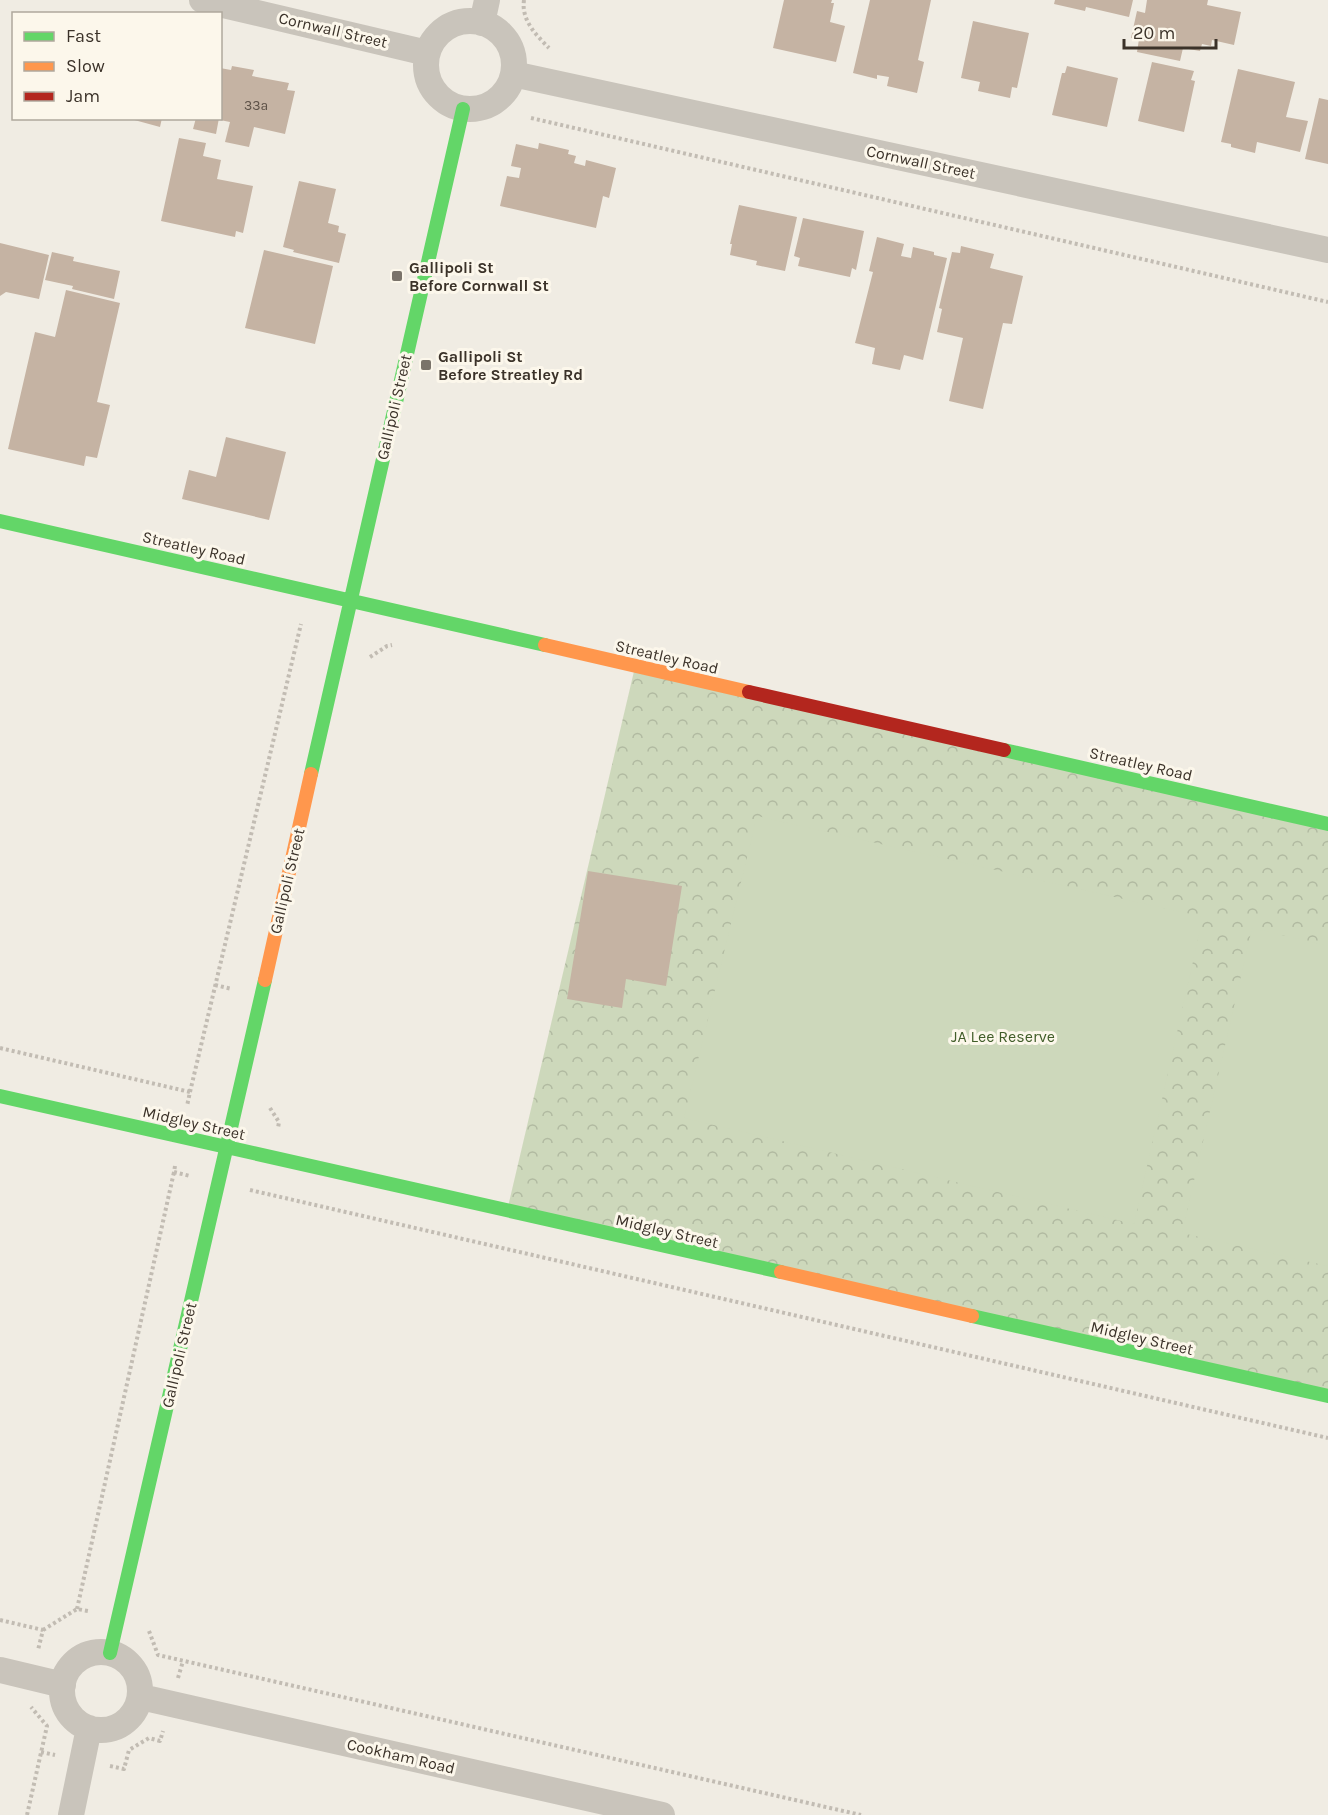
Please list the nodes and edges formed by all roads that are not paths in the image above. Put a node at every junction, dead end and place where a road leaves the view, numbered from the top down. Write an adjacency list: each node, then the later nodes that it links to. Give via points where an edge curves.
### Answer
1 (202, 0): 3 (street, Cornwall Street)
2 (485, 11): 3 (street, via 452,25 435,38); 4 (street, via 508,42)
3 (427, 53): 5 (street, via 426,68 434,90 442,99)
4 (513, 74): 5 (street, via 495,101); 6 (street, Cornwall Street)
5 (463, 109): 8 (street, Gallipoli Street)
6 (1328, 250)
7 (0, 520): 8 (street, Streatley Road)
8 (349, 602): 9 (street, Streatley Road); 11 (street, Gallipoli Street)
9 (1328, 824)
10 (0, 1096): 11 (street, Midgley Street)
11 (228, 1148): 12 (street, Midgley Street); 13 (street, Gallipoli Street)
12 (1328, 1396)
13 (110, 1653): 15 (street, via 85,1655 70,1668); 16 (street, via 130,1664 141,1685)
14 (0, 1670): 15 (street)
15 (63, 1685): 17 (street, via 62,1696 71,1716)
16 (141, 1697): 17 (street, via 128,1720 103,1730); 19 (street, Cookham Road)
17 (89, 1728): 18 (street)
18 (70, 1815)
19 (662, 1815)

